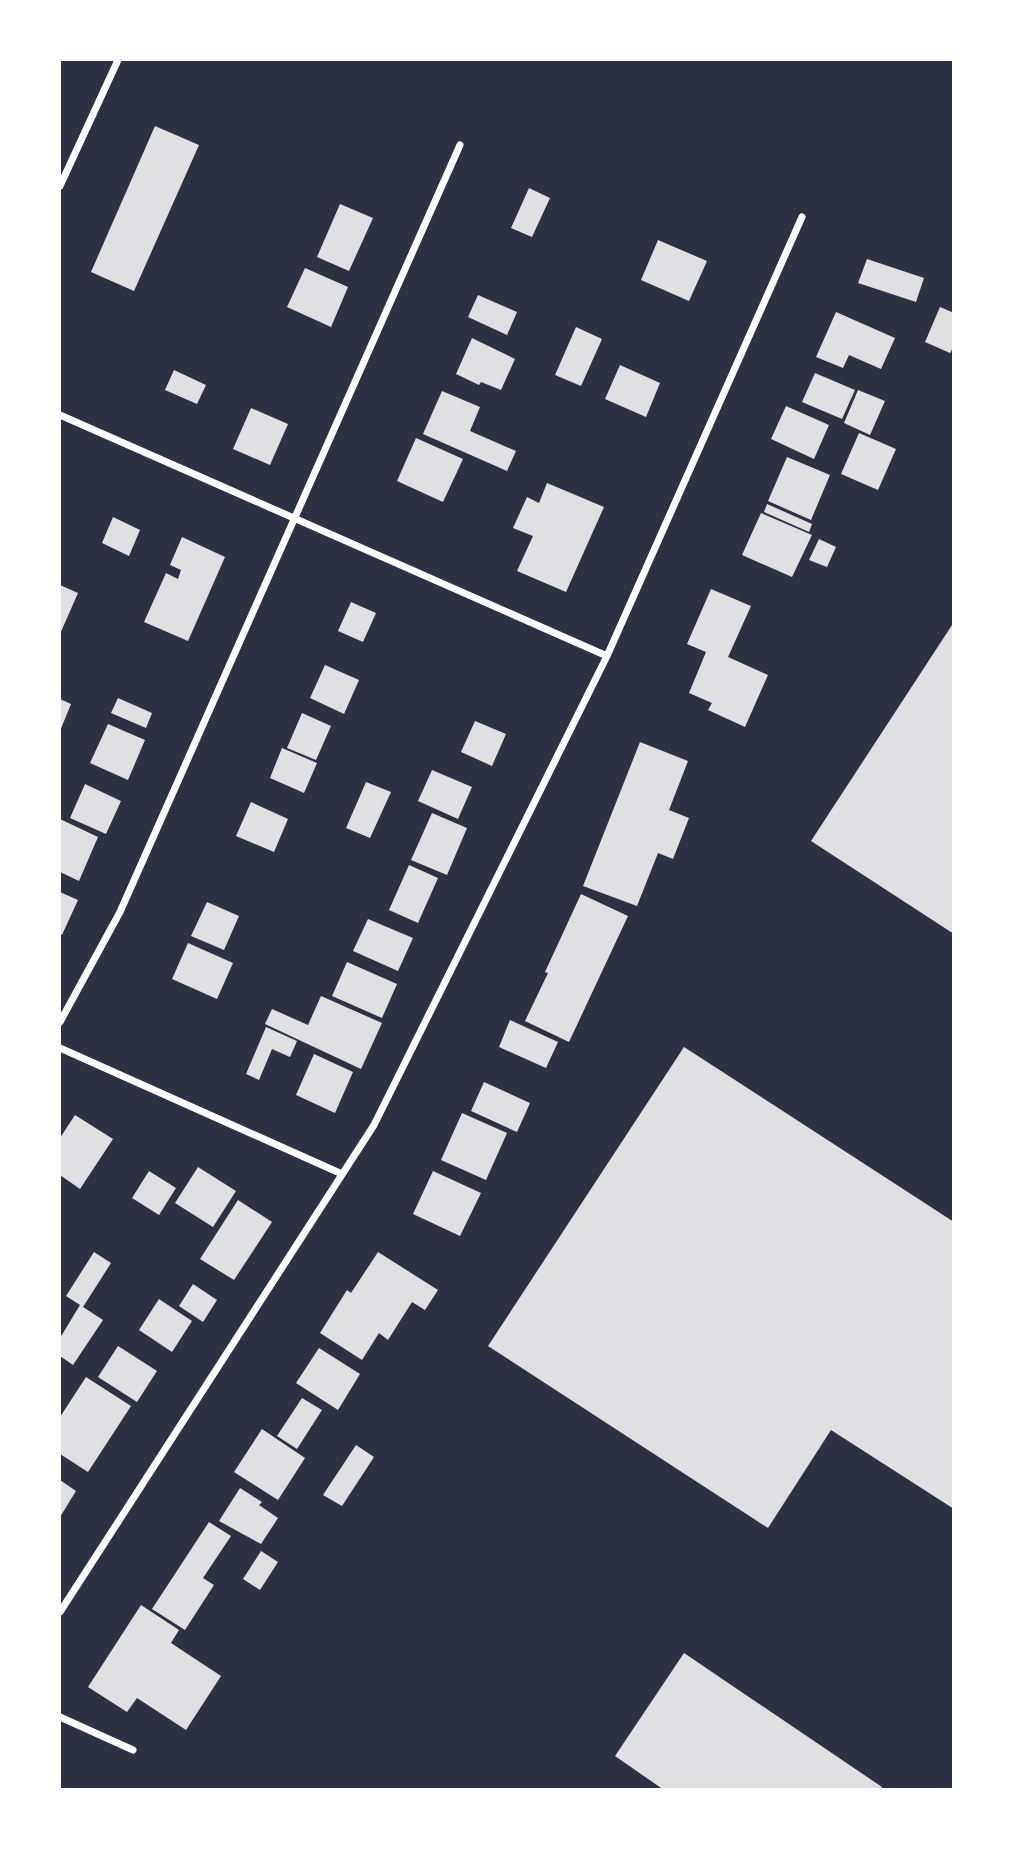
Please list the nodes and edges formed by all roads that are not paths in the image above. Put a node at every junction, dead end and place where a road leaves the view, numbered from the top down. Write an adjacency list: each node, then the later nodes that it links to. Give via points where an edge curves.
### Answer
1 (118, 60): 3 (street)
2 (460, 145): 6 (street)
3 (60, 186)
4 (802, 217): 7 (street)
5 (60, 415): 6 (street)
6 (295, 519): 7 (street); 8 (street, via 120,912)
7 (607, 656): 10 (street, via 374,1125)
8 (60, 1022)
9 (60, 1048): 10 (street)
10 (342, 1174): 11 (street)
11 (60, 1612)
12 (60, 1717): 13 (street)
13 (133, 1750)

